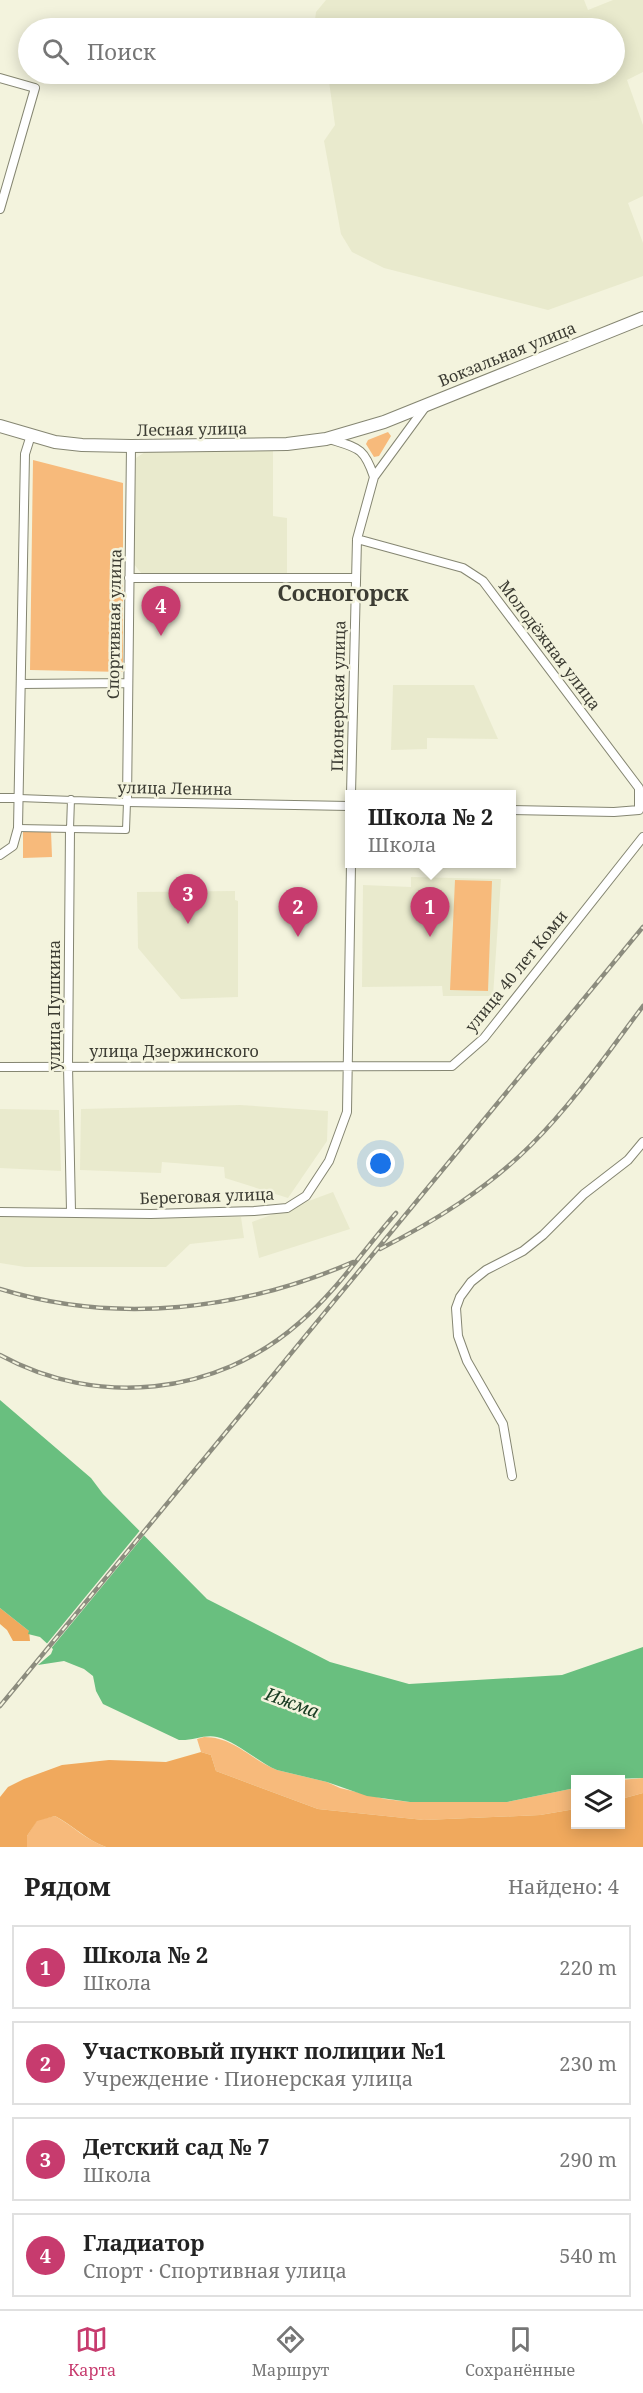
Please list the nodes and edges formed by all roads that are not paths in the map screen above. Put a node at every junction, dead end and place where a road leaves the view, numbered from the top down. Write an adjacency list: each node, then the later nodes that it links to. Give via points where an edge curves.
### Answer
1 (0, 78): 2 (street)
2 (18, 83)
3 (21, 84): 4 (street, via 35,88)
4 (0, 209)
5 (643, 318): 6 (main road, Вокзальная улица)
6 (429, 402): 7 (main road, Вокзальная улица); 12 (street, Пионерская улица)
7 (384, 422): 10 (main road, Лесная улица)
8 (0, 426): 9 (main road, Лесная улица)
9 (31, 435): 11 (main road, Лесная улица, via 82,445); 17 (street, via 25,454)
10 (326, 438): 11 (main road, Лесная улица, via 286,444); 12 (street, via 368,457)
11 (131, 446): 14 (street, Спортивная улица)
12 (374, 477): 13 (street, Пионерская улица)
13 (357, 539): 15 (street, Пионерская улица); 25 (street, Молодёжная улица, via 464,567 483,581 639,788)
14 (129, 578): 15 (street); 16 (street, Спортивная улица)
15 (355, 578): 18 (street, Пионерская улица)
16 (128, 683): 17 (street); 22 (street, Спортивная улица)
17 (21, 684): 20 (street)
18 (351, 790)
19 (0, 798): 20 (street, улица Ленина)
20 (19, 798): 21 (street, улица Ленина); 26 (street)
21 (71, 799): 22 (street, улица Ленина); 27 (street, улица Пушкина)
22 (127, 802): 23 (street, улица Ленина); 27 (street, via 126,830)
23 (345, 806)
24 (516, 810): 25 (street)
25 (641, 810)
26 (18, 828): 27 (street); 29 (street, via 13,846)
27 (70, 829): 32 (street, улица Пушкина)
28 (643, 837): 31 (street, улица 40 лет Коми, via 484,1038 452,1066)
29 (0, 855)
30 (351, 868): 31 (street)
31 (347, 1065): 32 (street, улица Дзержинского); 35 (street, Береговая улица, via 347,1112 329,1161 306,1196 287,1208 162,1213)
32 (68, 1066): 33 (street, улица Дзержинского); 35 (street, улица Пушкина)
33 (0, 1067)
34 (643, 1142): 37 (street, via 543,1235 523,1251 486,1270 460,1297 456,1308 458,1336 467,1361 503,1424)
35 (71, 1211): 36 (street, Береговая улица)
36 (0, 1212)
37 (512, 1476)

